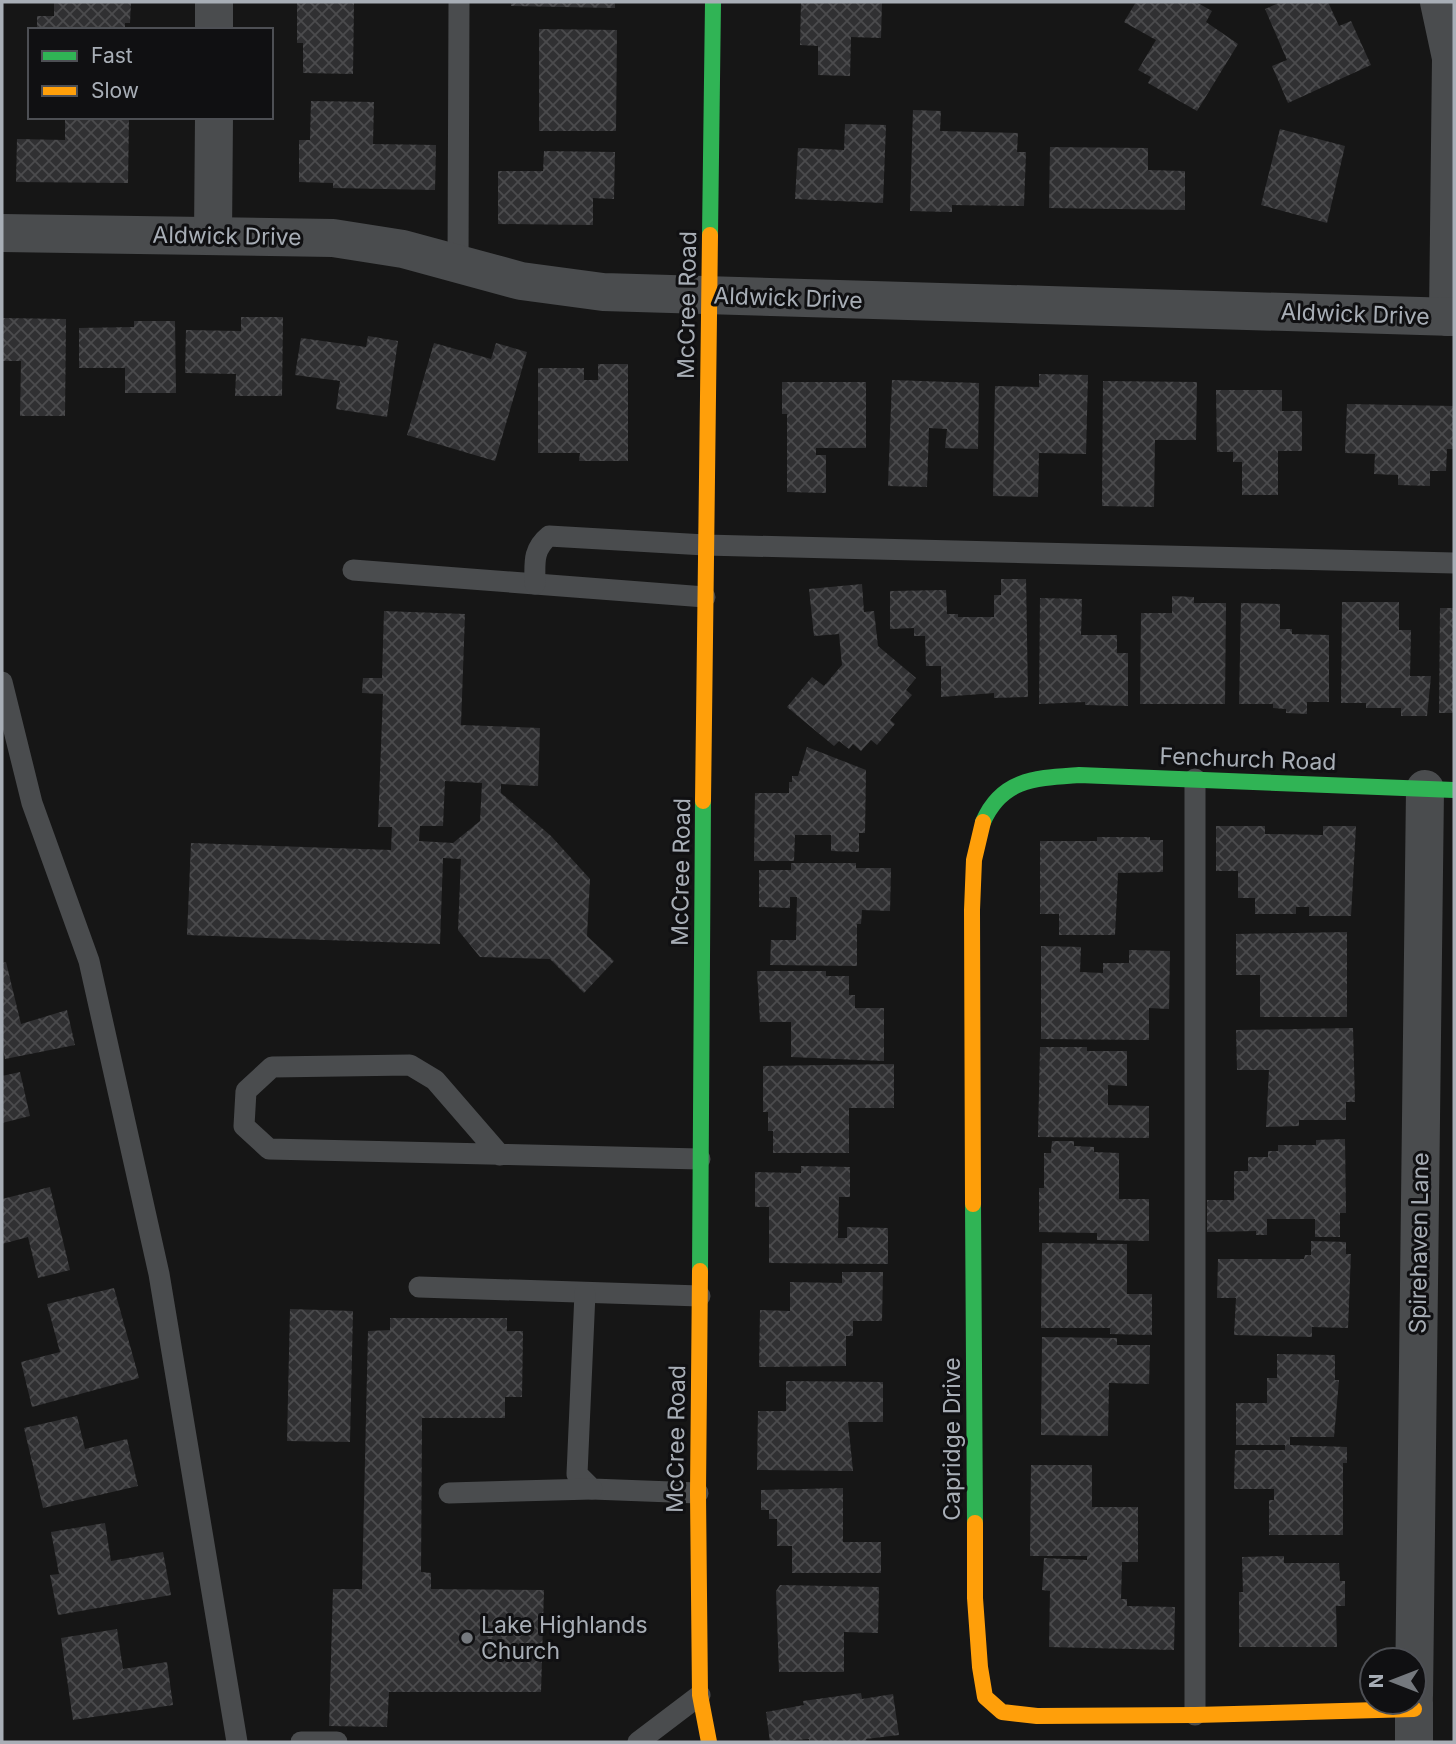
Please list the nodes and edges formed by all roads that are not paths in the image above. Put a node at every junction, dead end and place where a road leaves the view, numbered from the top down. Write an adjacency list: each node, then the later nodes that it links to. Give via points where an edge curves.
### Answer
1 (214, 2): 5 (street)
2 (460, 2): 9 (lane)
3 (713, 2): 10 (street, McCree Road)
4 (1439, 2): 11 (street, via 1451,58)
5 (214, 28)
6 (214, 119): 8 (street)
7 (2, 233): 8 (street, Aldwick Drive)
8 (213, 236): 9 (street, Aldwick Drive, via 333,238 402,249)
9 (458, 265): 10 (street, Aldwick Drive, via 521,281 603,292)
10 (710, 296): 11 (street, Aldwick Drive); 12 (street, McCree Road)
11 (1451, 317)
12 (705, 545): 13 (lane); 15 (lane, via 549,536 538,545); 16 (street, McCree Road)
13 (1454, 563)
14 (354, 570): 15 (lane)
15 (535, 584): 16 (lane)
16 (705, 597): 22 (street, McCree Road)
17 (2, 682): 33 (lane, via 32,803 89,961 156,1261)
18 (1040, 778): 19 (street, Fenchurch Road); 32 (street, Capridge Drive, via 1009,788 987,811 975,859 975,1598 980,1667 985,1697 1002,1712)
19 (1195, 779): 20 (street, Fenchurch Road); 32 (lane)
20 (1439, 790): 29 (street, Spirehaven Lane)
21 (500, 1155): 21 (lane, via 269,1149 244,1126 246,1091 272,1068 410,1065 435,1080); 22 (lane)
22 (701, 1159): 25 (street, McCree Road)
23 (419, 1287): 24 (lane)
24 (585, 1293): 25 (lane); 26 (lane, via 578,1474)
25 (701, 1296): 28 (street, McCree Road)
26 (592, 1489): 27 (lane); 28 (lane)
27 (449, 1493)
28 (698, 1493): 30 (street, McCree Road)
29 (1416, 1646)
30 (701, 1695): 36 (lane); 37 (street, McCree Road)
31 (1358, 1713): 32 (street, Capridge Drive)
32 (1195, 1715)
33 (237, 1742)
34 (301, 1742): 35 (lane)
35 (337, 1742)
36 (638, 1742)
37 (709, 1742)

